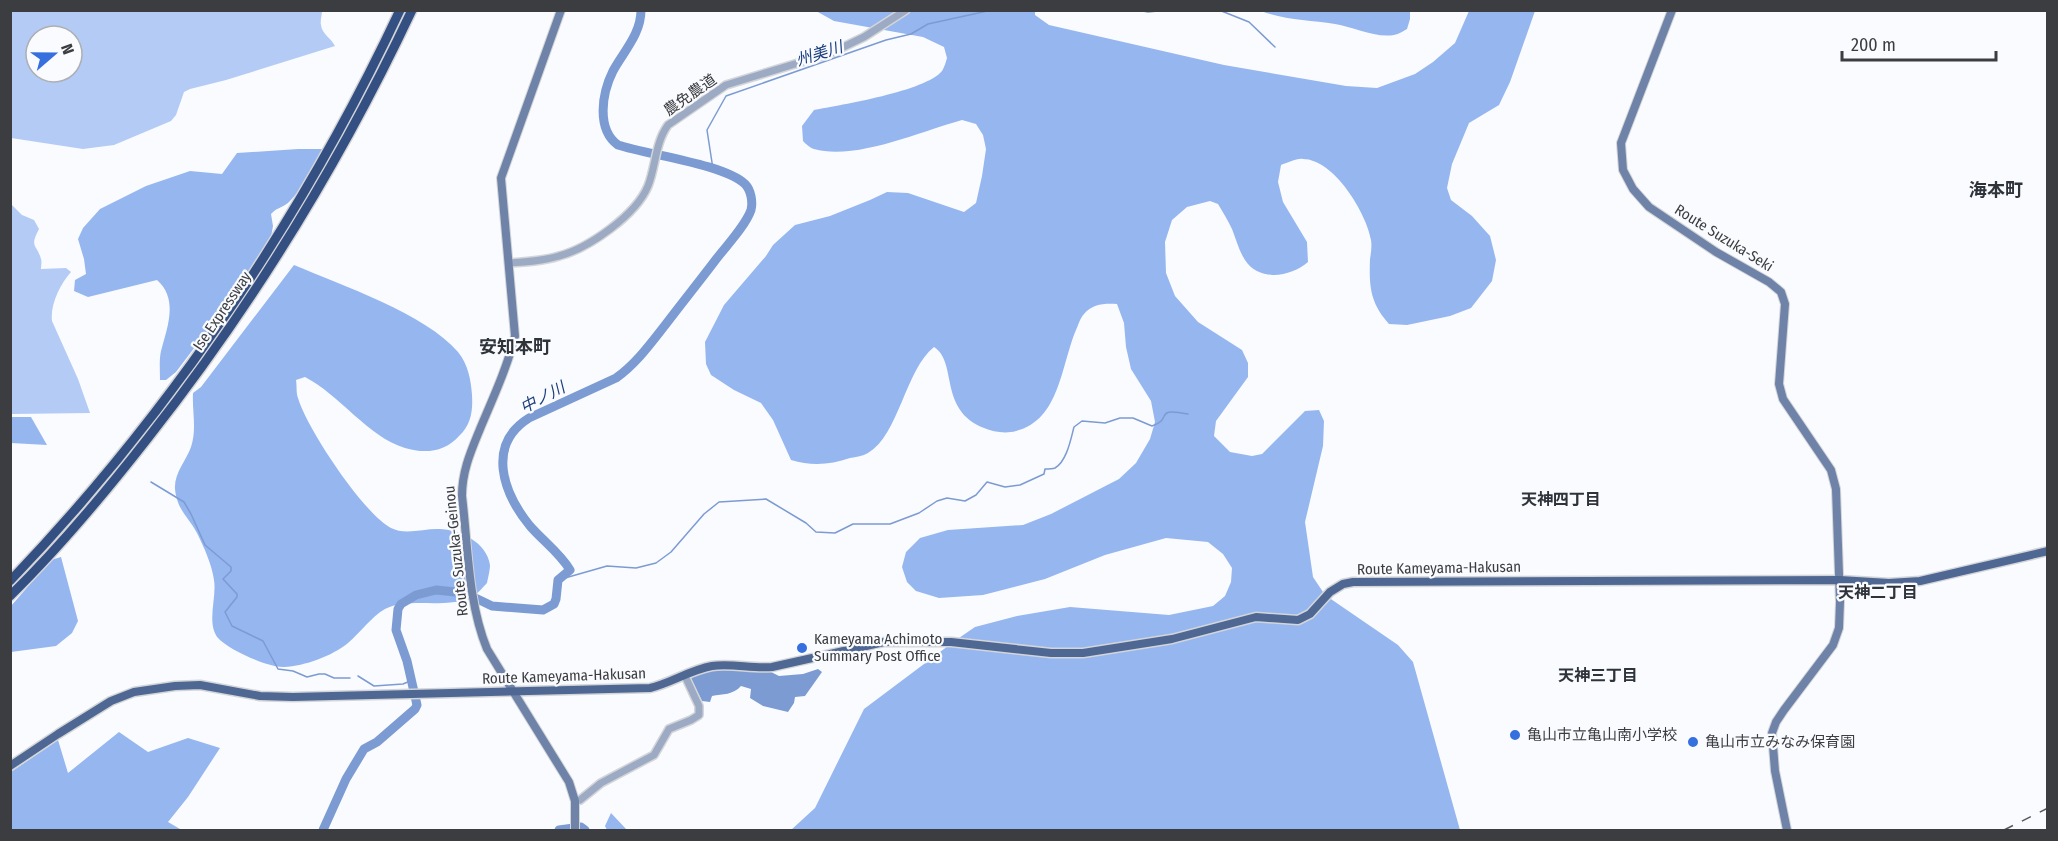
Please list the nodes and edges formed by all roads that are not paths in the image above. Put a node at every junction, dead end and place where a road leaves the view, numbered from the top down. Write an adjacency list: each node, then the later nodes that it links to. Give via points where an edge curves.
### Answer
1 (400, 10): 9 (highway, Ise Expressway, via 319,168 224,318 126,448)
2 (412, 10): 10 (highway, Ise Expressway, via 345,144 239,315 104,493)
3 (561, 10): 6 (main road, Route Suzuka-Geinou, via 501,178)
4 (906, 10): 6 (street, 農免農道, via 839,50 726,85 668,125 639,204 620,222 569,253 546,260)
5 (1672, 10): 8 (main road, Route Suzuka-Seki, via 1621,143 1623,170 1648,207 1780,292 1785,304 1779,384 1783,399 1831,470 1836,489)
6 (509, 263): 12 (main road, Route Suzuka-Geinou, via 515,336 468,460 462,496 480,633)
7 (2048, 550): 8 (main road, Route Kameyama-Hakusan, via 1920,581)
8 (1840, 580): 11 (main road, Route Kameyama-Hakusan, via 1353,582 1330,592 1310,614 1298,620 1256,617 1172,639 1083,653 951,642 884,642 792,663 758,668 714,666); 16 (main road, Route Suzuka-Seki, via 1835,640 1772,733)
9 (10, 581)
10 (10, 596)
11 (685, 676): 12 (main road, Route Kameyama-Hakusan, via 650,688); 14 (street, via 699,706 699,715 669,729 654,755)
12 (514, 692): 13 (main road, Route Kameyama-Hakusan, via 277,697 187,685 142,690 111,701); 14 (main road, Route Suzuka-Geinou, via 569,782)
13 (10, 766)
14 (575, 801): 15 (main road, Route Suzuka-Geinou)
15 (574, 831)
16 (1787, 831)

